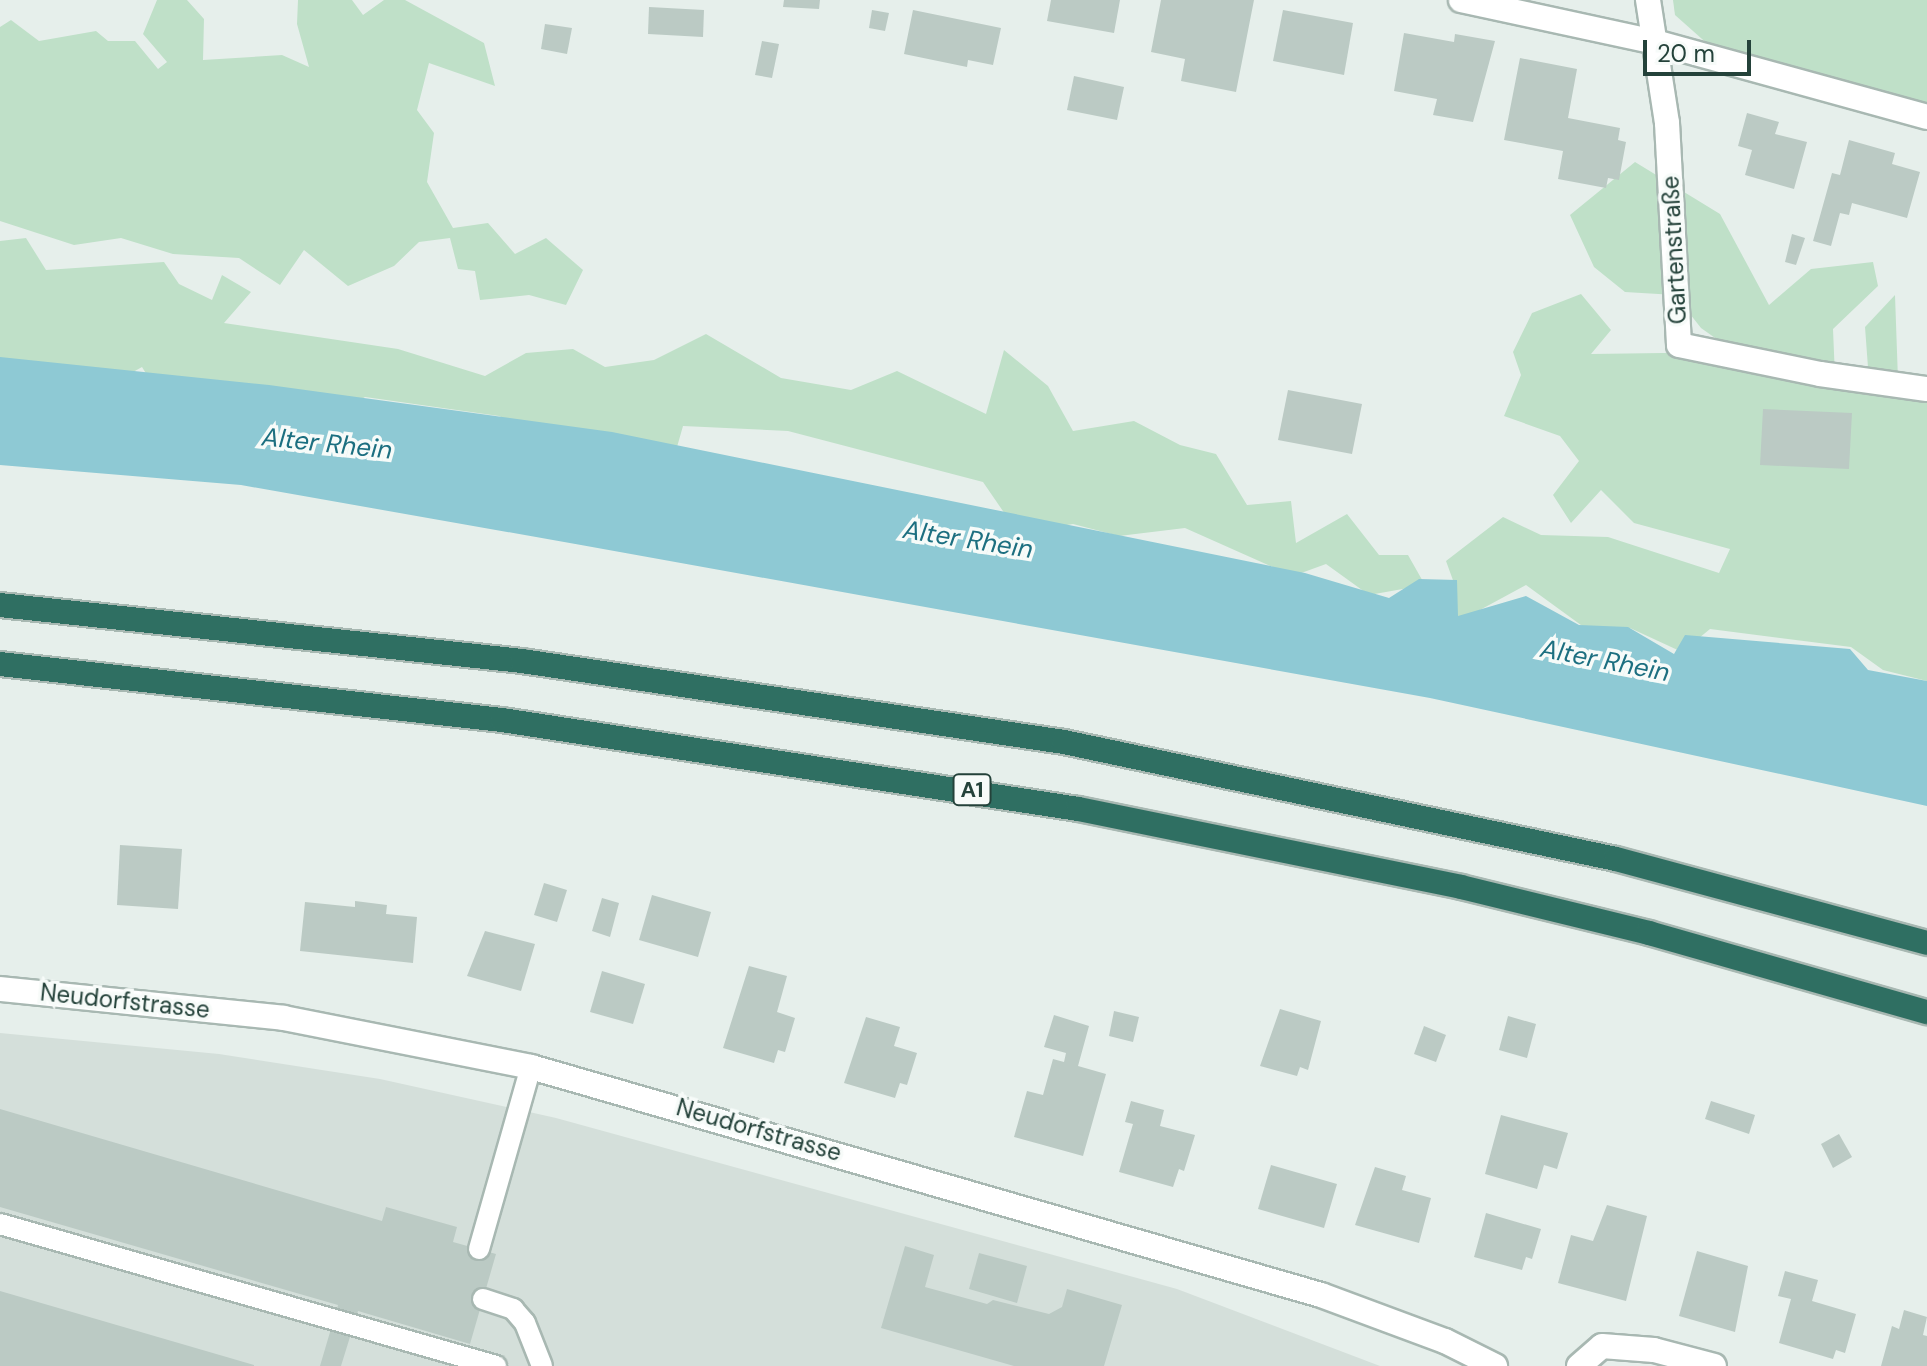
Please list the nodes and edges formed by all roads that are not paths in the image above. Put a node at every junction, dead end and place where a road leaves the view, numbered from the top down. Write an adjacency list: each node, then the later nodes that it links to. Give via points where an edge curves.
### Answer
1 (1461, 0): 3 (main road)
2 (1648, 0): 3 (main road, Gartenstraße)
3 (1655, 42): 4 (main road); 5 (main road, Gartenstraße, via 1667,123 1679,345)
4 (1927, 117)
5 (1927, 389)
6 (0, 605): 8 (highway, via 538,663 1064,742 1587,852)
7 (0, 664): 10 (highway, A1, via 578,730 1078,809 1475,891 1649,933)
8 (1927, 943)
9 (0, 989): 11 (main road, Neudorfstrasse, via 284,1018)
10 (1927, 1012)
11 (531, 1067): 13 (lane); 17 (main road, Neudorfstrasse, via 1321,1295 1445,1341)
12 (0, 1224): 15 (lane)
13 (479, 1249)
14 (483, 1299): 16 (lane, via 513,1309 525,1323)
15 (496, 1366)
16 (542, 1366)
17 (1495, 1366)
18 (1579, 1366): 19 (main road, via 1602,1346 1654,1350)
19 (1714, 1366)

